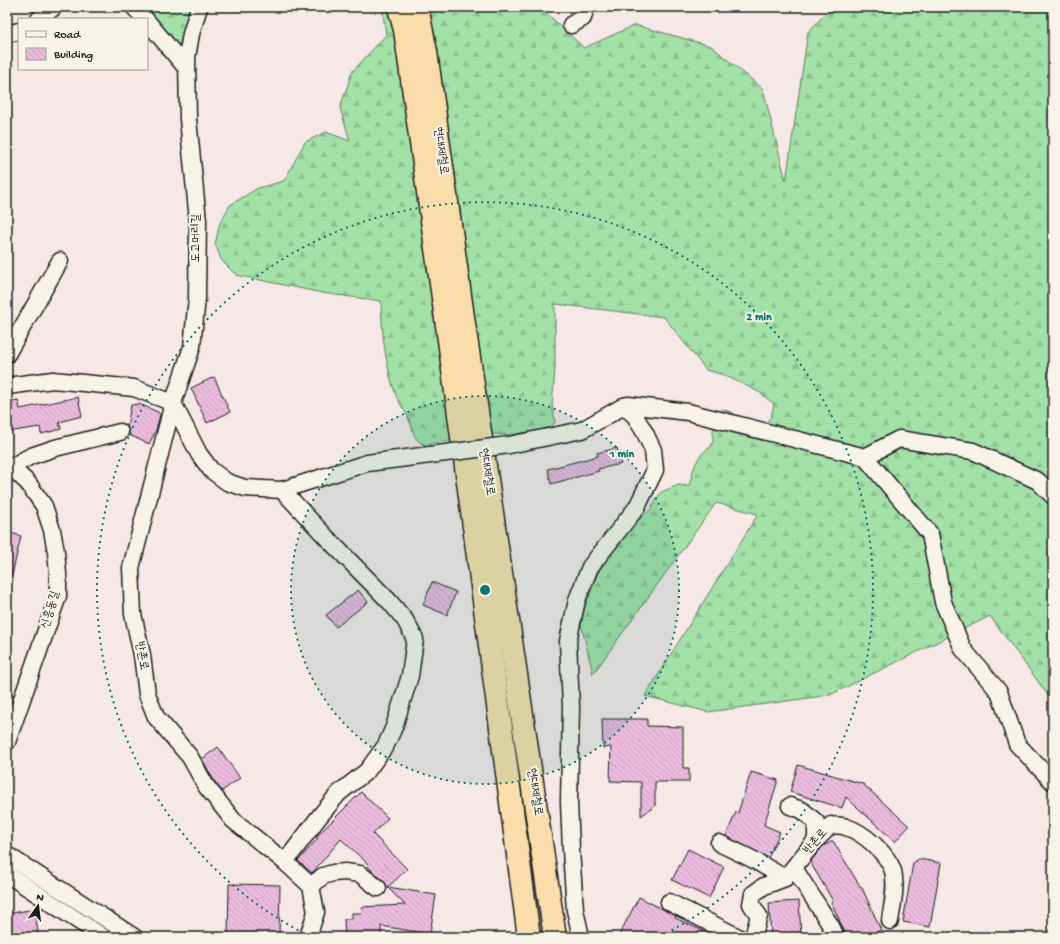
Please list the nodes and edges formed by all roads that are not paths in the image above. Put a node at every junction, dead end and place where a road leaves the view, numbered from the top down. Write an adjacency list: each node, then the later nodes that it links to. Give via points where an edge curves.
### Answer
1 (54, 7): 7 (street)
2 (134, 7): 8 (street)
3 (199, 7): 13 (street, 도고머리길, via 191,34)
4 (399, 7): 40 (highway, 현대제철로, via 405,30 449,340)
5 (417, 7): 41 (highway, 현대제철로, via 426,52)
6 (586, 7): 10 (street, via 583,18)
7 (40, 18)
8 (144, 18)
9 (148, 22): 13 (street)
10 (571, 25)
11 (18, 31): 12 (street)
12 (7, 34)
13 (187, 69): 17 (street, 도고머리길, via 188,119 198,221 197,298 192,347)
14 (60, 261): 15 (street)
15 (7, 354)
16 (7, 385): 17 (street, via 53,380 134,388)
17 (173, 403): 22 (street, via 199,454 211,470 227,482 245,488); 30 (street, 반촌로, via 131,568 133,614 147,694 156,717 190,757 206,786 223,808 233,820)
18 (624, 406): 20 (street, via 688,412); 22 (street, bridge, via 582,430 509,445 367,463); 42 (street, via 635,416 645,433 653,450 655,470 637,507 590,567 577,600 568,641 571,707 571,850 575,910)
19 (120, 432): 21 (street, via 55,448)
20 (865, 457): 23 (street, via 899,439 973,452 1038,481); 25 (street, via 930,534 943,602 963,649 998,692 1017,744)
21 (9, 466): 24 (street, 신흥동길, via 28,484 44,506 56,552 58,596)
22 (282, 490): 30 (street, via 390,602 405,620 415,639 410,676 386,745 367,770 339,794)
23 (1053, 496)
24 (7, 742)
25 (1053, 782)
26 (790, 806): 27 (street, via 802,810 816,822)
27 (816, 840): 31 (street, 반촌로); 36 (street, 반촌로, via 831,825 846,827 866,836 882,852 893,871 894,890)
28 (719, 843): 31 (street)
29 (7, 855): 38 (street)
30 (285, 862): 33 (street, 반촌로)
31 (790, 873): 44 (street, via 753,894 751,904 759,916); 45 (street, via 831,926)
32 (7, 874): 37 (street)
33 (311, 886): 34 (street, via 323,876 346,872 360,874); 39 (street, via 316,912)
34 (378, 888)
35 (669, 902): 43 (street)
36 (890, 921)
37 (103, 937)
38 (134, 937)
39 (308, 937)
40 (529, 937)
41 (555, 937)
42 (581, 937)
43 (738, 937)
44 (753, 937)
45 (836, 937)

